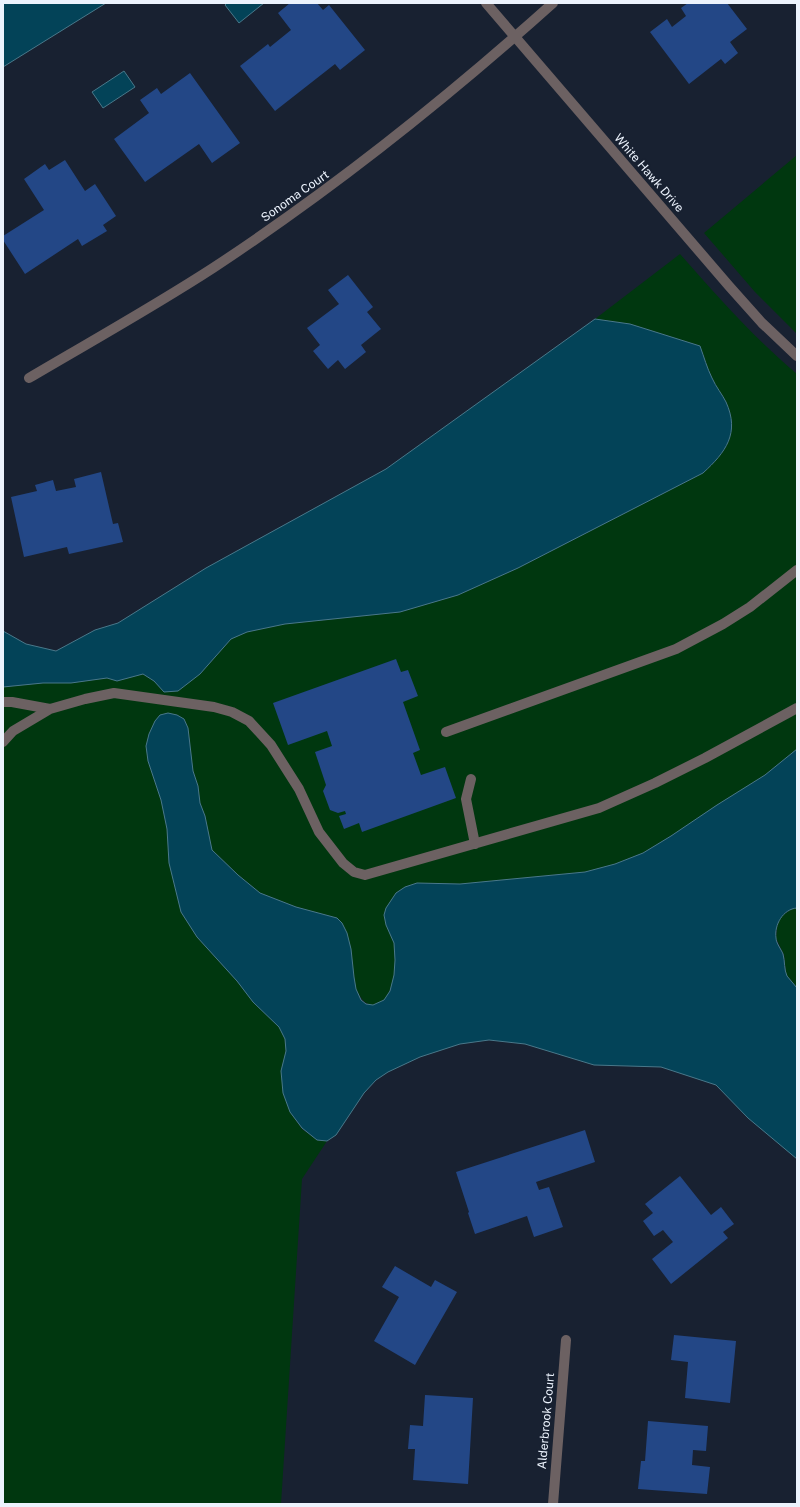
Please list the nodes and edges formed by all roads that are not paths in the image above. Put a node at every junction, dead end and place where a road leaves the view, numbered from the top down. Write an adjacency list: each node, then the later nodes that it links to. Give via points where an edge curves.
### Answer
1 (486, 3): 3 (street, White Hawk Drive)
2 (553, 3): 3 (street, Sonoma Court)
3 (514, 37): 4 (street, White Hawk Drive, via 729,286 762,323); 5 (street, Sonoma Court, via 389,142 315,198 174,293)
4 (797, 356)
5 (29, 378)
6 (797, 570): 10 (street, via 750,607 676,649)
7 (3, 702): 9 (street)
8 (797, 708): 13 (street, via 655,784 599,808)
9 (50, 709): 11 (street, via 13,731); 13 (street, via 85,698 114,694 214,707 232,712 249,721 271,745 299,789 319,832 343,863 354,872 364,875)
10 (446, 732)
11 (3, 742)
12 (471, 779): 13 (street, via 466,799)
13 (476, 844)
14 (566, 1340): 15 (street, Alderbrook Court)
15 (553, 1504)

